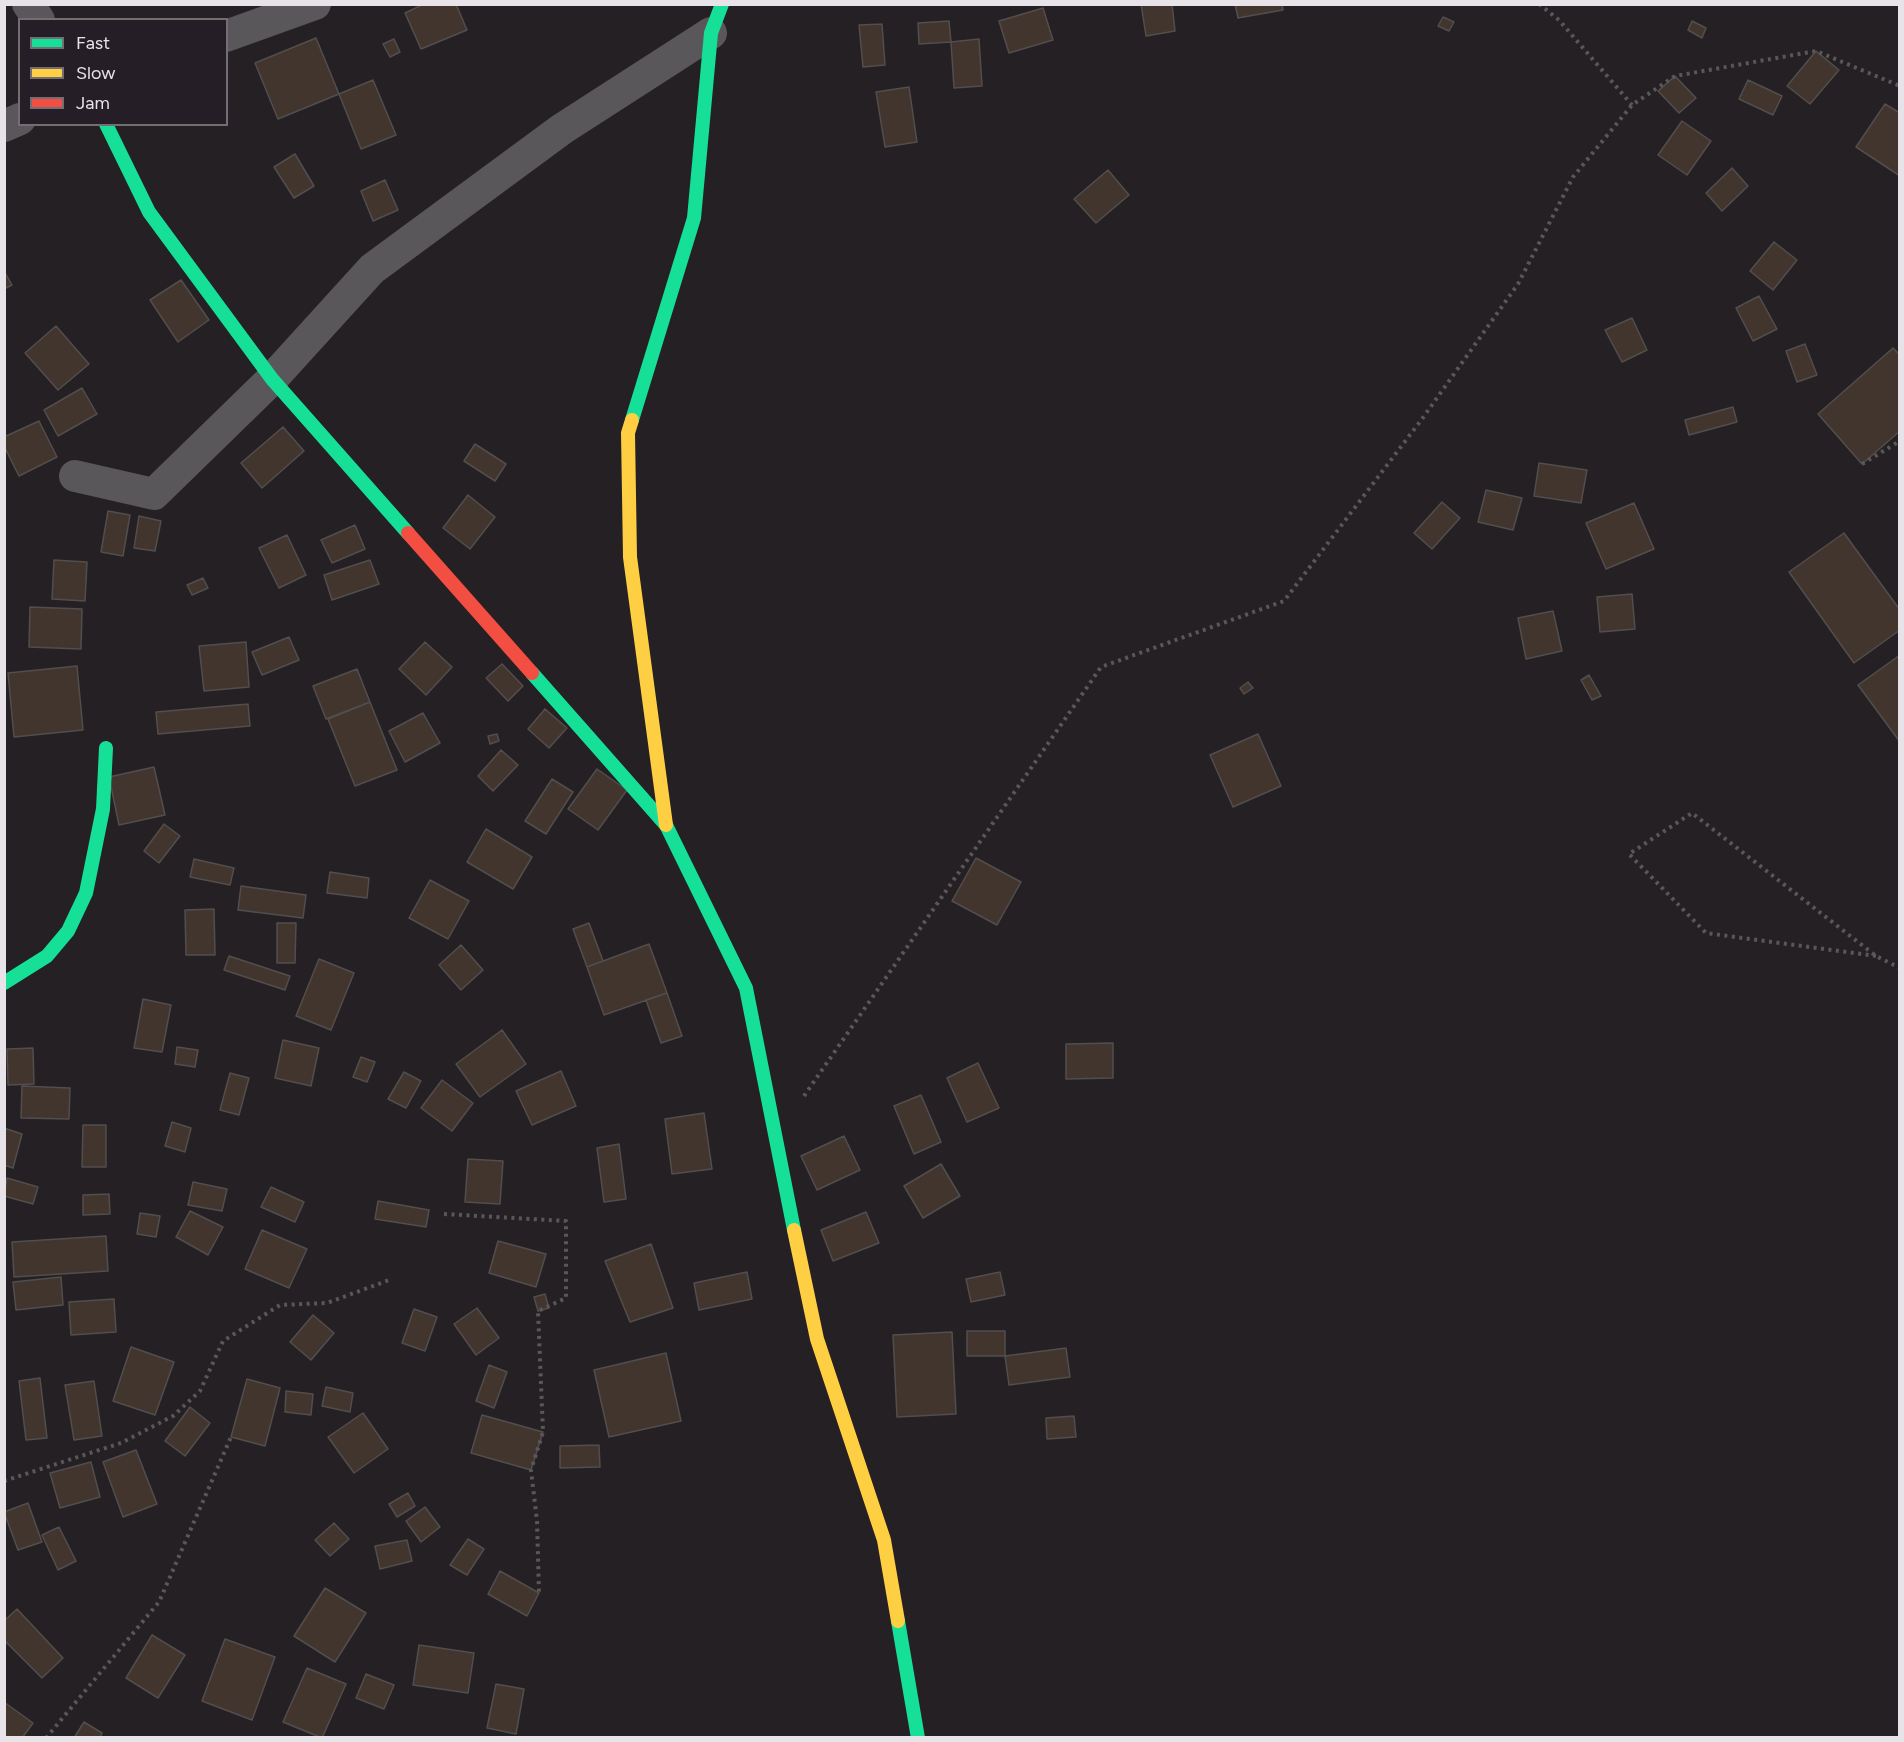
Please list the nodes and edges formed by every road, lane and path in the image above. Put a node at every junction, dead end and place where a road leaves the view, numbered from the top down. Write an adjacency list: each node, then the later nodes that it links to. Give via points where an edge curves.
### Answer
1 (28, 4): 4 (street)
2 (315, 4): 6 (street)
3 (1539, 4): 8 (path, via 1559,20)
4 (38, 18)
5 (716, 19): 12 (street, via 372,269); 17 (street, via 694,218 628,433 630,557)
6 (228, 35)
7 (1899, 86): 8 (path, via 1816,51 1674,76)
8 (1632, 105): 21 (path, via 1573,177 1518,284 1284,601 1101,667)
9 (18, 120): 10 (street)
10 (4, 126)
11 (107, 126): 12 (street, via 149,212)
12 (272, 379): 15 (street, via 154,494); 17 (street)
13 (1899, 441): 14 (path)
14 (1862, 464)
15 (75, 476)
16 (106, 748): 20 (street, via 103,809 86,893 68,931 47,956)
17 (666, 825): 21 (street, via 746,988)
18 (1876, 956): 18 (path, via 1692,813 1629,854 1706,933); 19 (path)
19 (1899, 968)
20 (4, 982)
21 (774, 1139): 28 (street, via 817,1338 884,1540)
22 (444, 1214): 26 (path, via 566,1221 566,1298 538,1311 543,1432 531,1470)
23 (392, 1279): 25 (path, via 327,1303 280,1305 223,1341 200,1391 172,1416 121,1443)
24 (231, 1437): 27 (path, via 159,1602)
25 (4, 1481)
26 (540, 1593)
27 (46, 1737)
28 (918, 1737)

